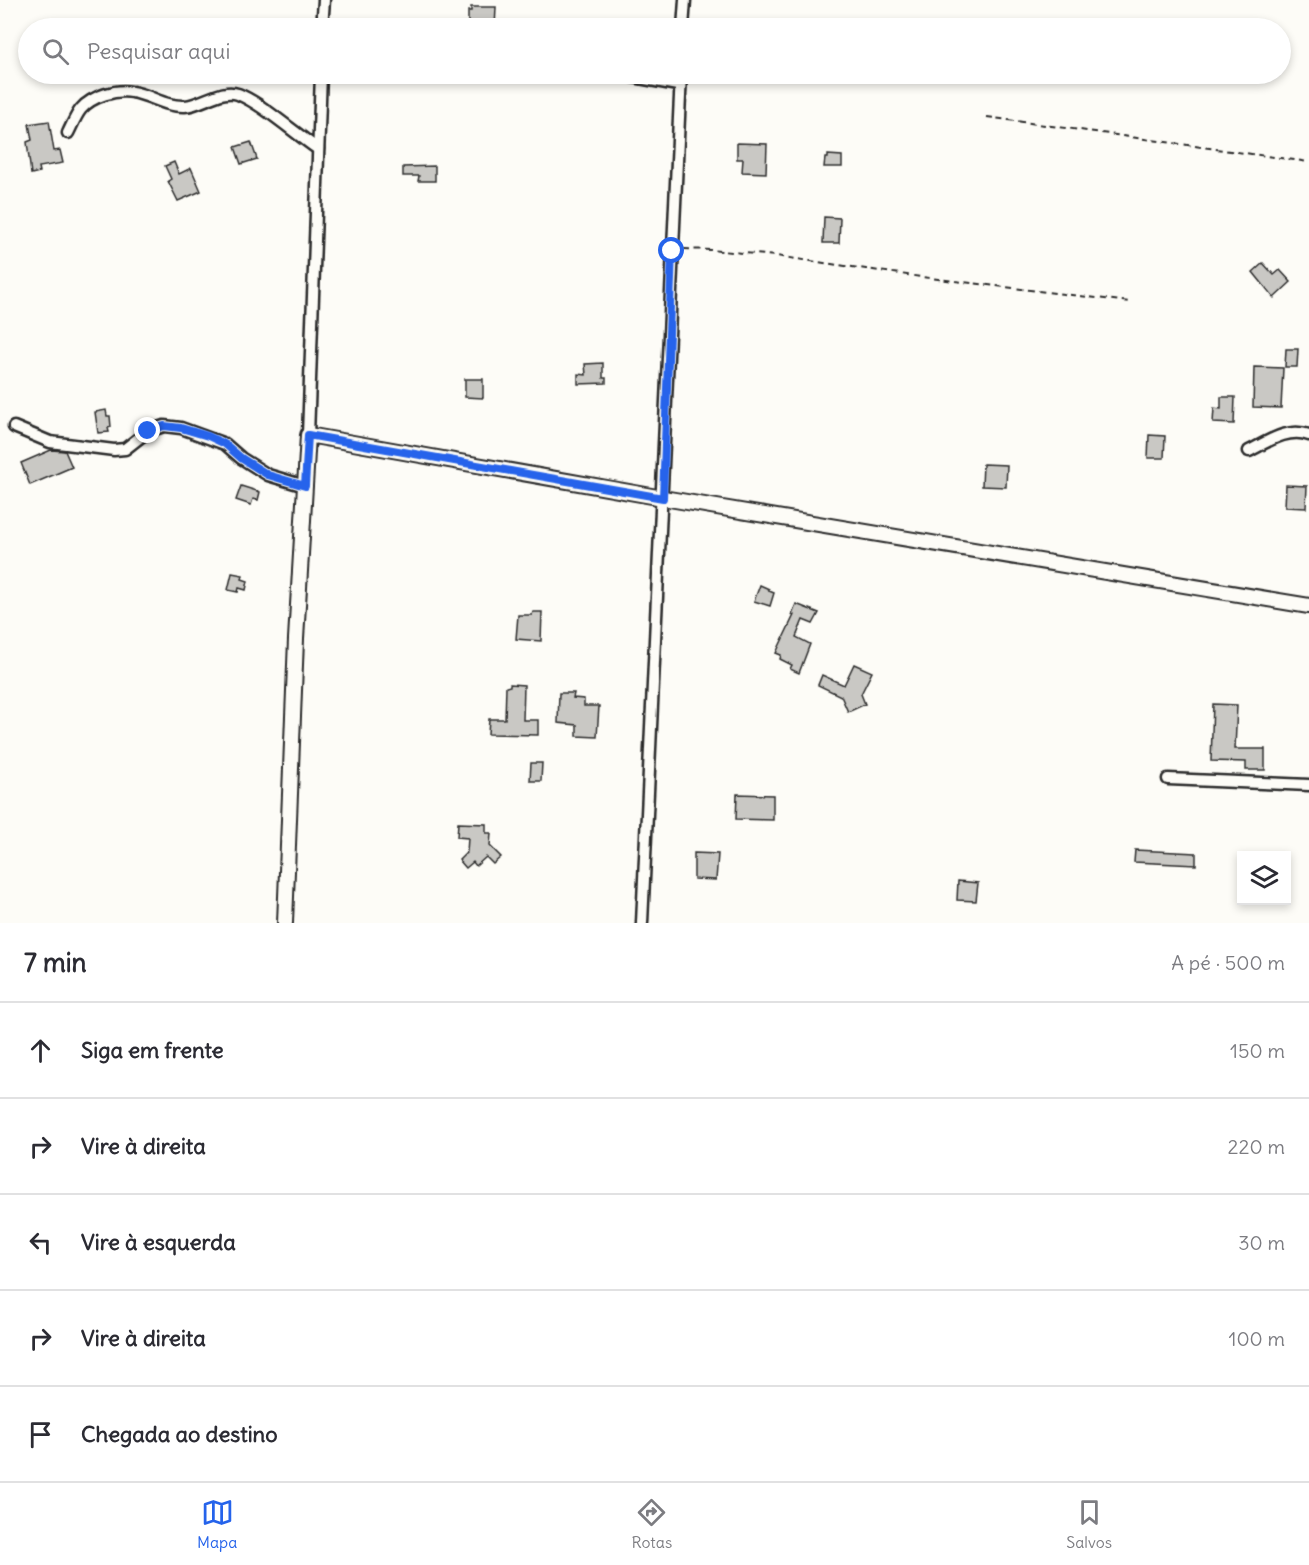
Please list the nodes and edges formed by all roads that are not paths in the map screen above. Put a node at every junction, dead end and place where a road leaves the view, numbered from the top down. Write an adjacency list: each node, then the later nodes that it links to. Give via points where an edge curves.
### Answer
1 (324, 0): 3 (street)
2 (685, 0): 4 (street)
3 (323, 18)
4 (684, 18)
5 (321, 84): 10 (street)
6 (662, 84): 8 (lane)
7 (680, 84): 8 (street)
8 (680, 87): 16 (street)
9 (68, 133): 10 (street, via 90,101 119,91 182,106 228,92 258,105)
10 (318, 149): 12 (street)
11 (14, 427): 15 (street, via 50,442 114,450 125,449 148,431 164,426 181,428 225,444 268,475)
12 (308, 435): 15 (street); 16 (street)
13 (1309, 435): 14 (street, via 1280,435)
14 (1249, 451)
15 (305, 486): 20 (street)
16 (663, 498): 17 (street); 21 (street)
17 (1309, 606)
18 (1168, 779): 19 (street)
19 (1309, 784)
20 (285, 923)
21 (642, 923)

